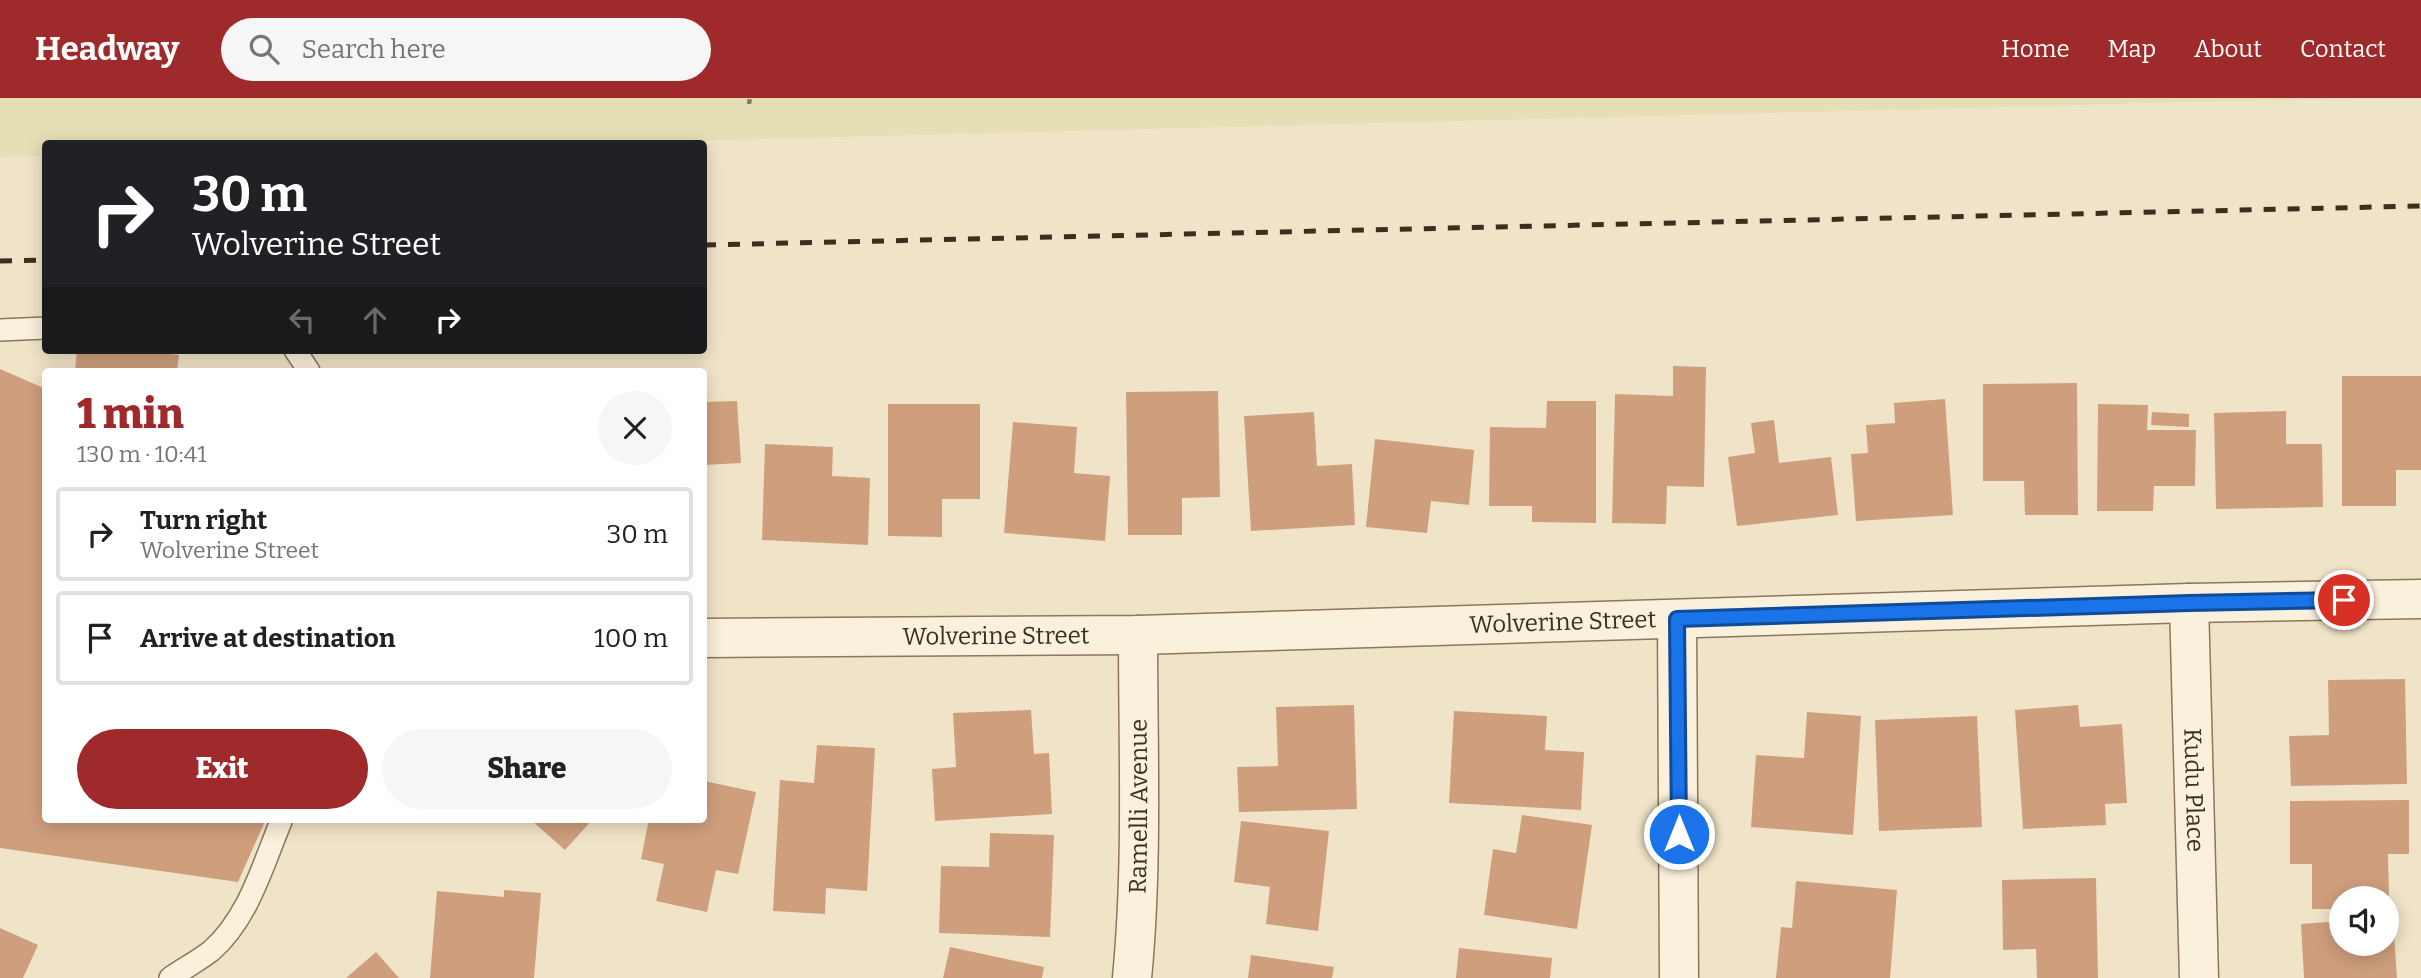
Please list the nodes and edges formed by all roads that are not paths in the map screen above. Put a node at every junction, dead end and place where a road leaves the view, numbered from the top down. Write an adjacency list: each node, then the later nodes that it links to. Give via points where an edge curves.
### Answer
1 (42, 328): 2 (lane)
2 (0, 330)
3 (2421, 599): 4 (street, Wolverine Street)
4 (2189, 603): 5 (street, Wolverine Street); 12 (street, Kudu Place)
5 (1677, 619): 6 (street, Wolverine Street); 11 (street)
6 (1138, 635): 7 (street, Wolverine Street); 10 (street, Ramelli Avenue, via 1138,870)
7 (707, 638)
8 (280, 823): 9 (lane, via 241,916 209,952)
9 (170, 978)
10 (1132, 978)
11 (1679, 978)
12 (2199, 978)

